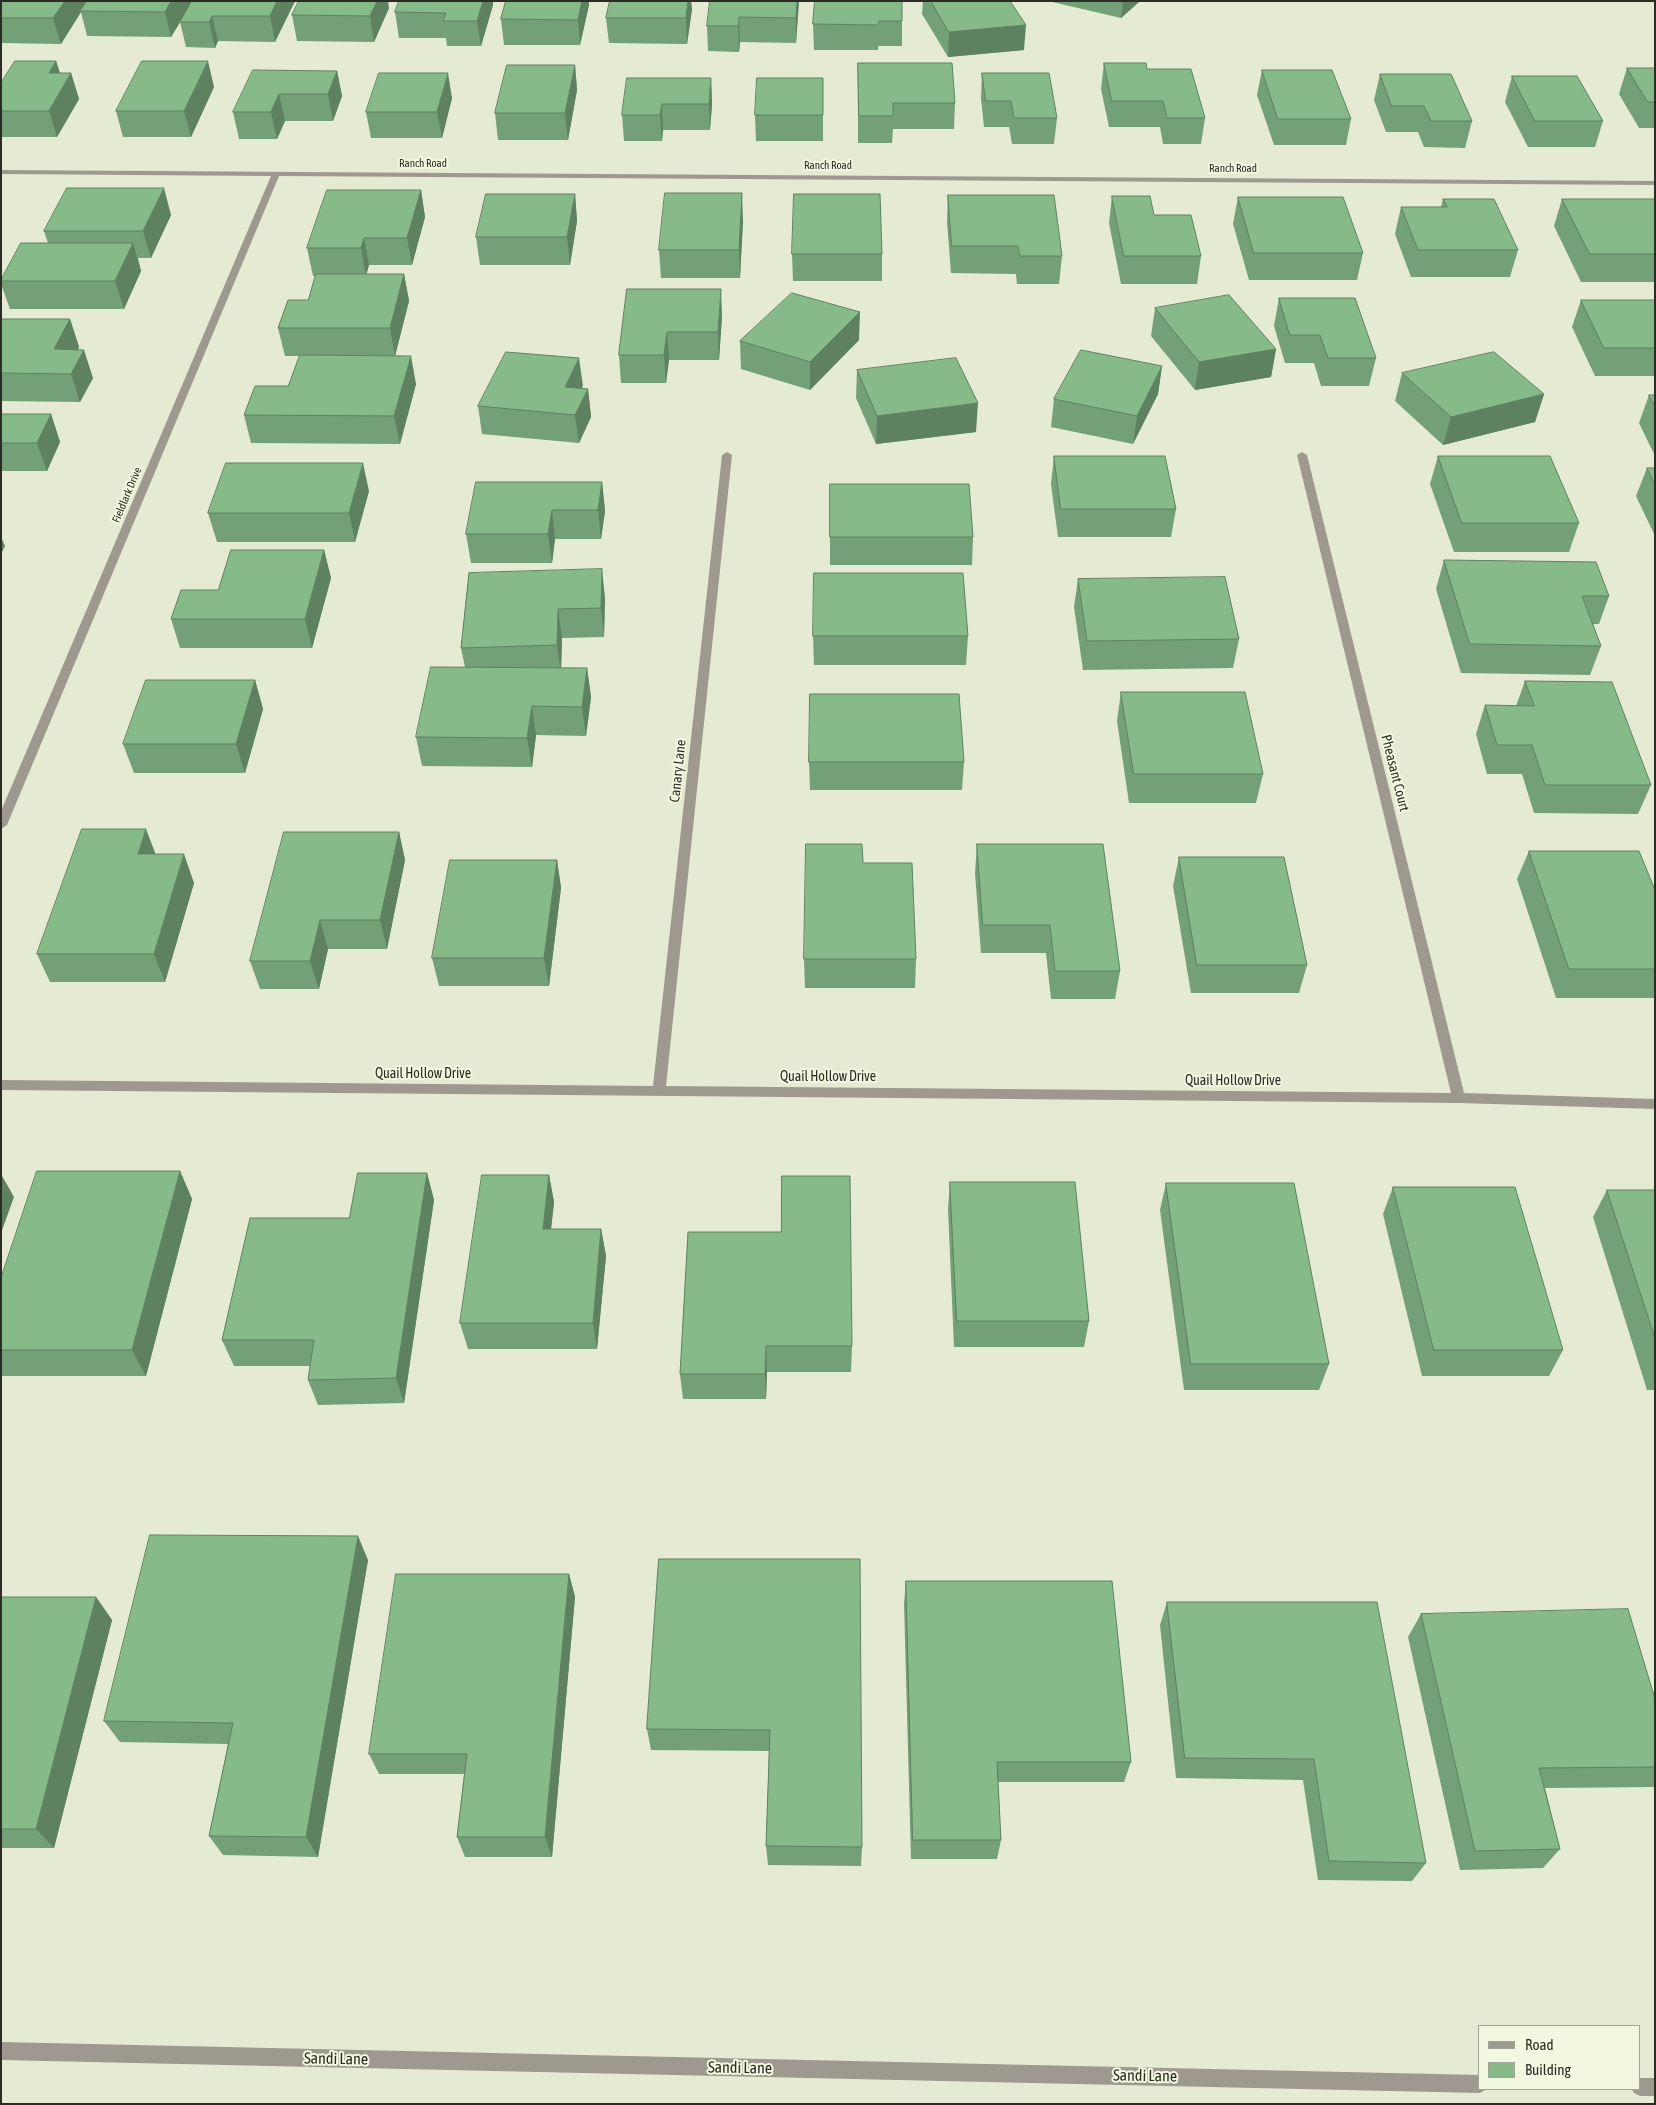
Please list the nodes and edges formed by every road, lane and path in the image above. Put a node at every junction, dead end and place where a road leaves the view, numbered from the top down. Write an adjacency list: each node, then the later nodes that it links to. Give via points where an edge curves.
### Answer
1 (1, 172): 2 (street, Ranch Road)
2 (276, 174): 3 (street, Ranch Road); 6 (street, Fieldlark Drive)
3 (1655, 183)
4 (727, 455): 8 (street, Canary Lane)
5 (1302, 455): 9 (street, Pheasant Court)
6 (1, 825)
7 (1, 1085): 8 (street, Quail Hollow Drive)
8 (660, 1091): 9 (street, Quail Hollow Drive)
9 (1458, 1098): 10 (street, Quail Hollow Drive)
10 (1655, 1104)
11 (1, 2051): 12 (street, Sandi Lane)
12 (1478, 2084)
13 (1641, 2087): 14 (street)
14 (1655, 2088)

